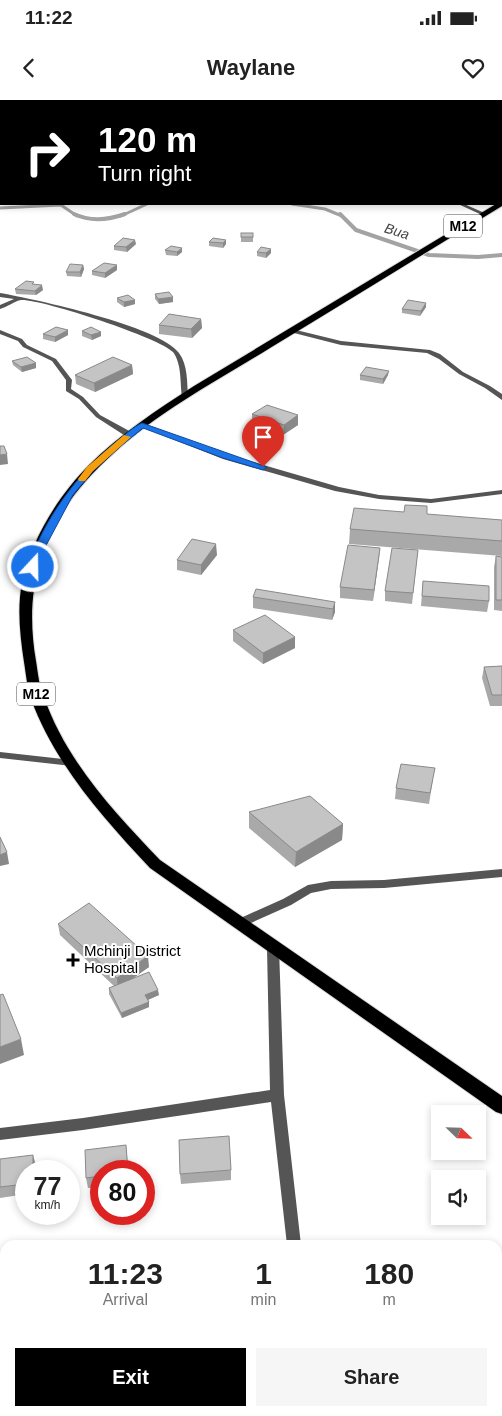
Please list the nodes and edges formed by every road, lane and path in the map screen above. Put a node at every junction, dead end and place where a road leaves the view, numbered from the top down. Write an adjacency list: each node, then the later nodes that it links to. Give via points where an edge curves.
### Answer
1 (462, 205): 3 (street)
2 (498, 205): 3 (highway, M12)
3 (484, 214): 7 (highway, M12)
4 (0, 294): 5 (street)
5 (21, 298): 6 (street); 9 (street, via 124,326 175,350 181,362)
6 (0, 308)
7 (292, 331): 9 (highway, M12); 10 (street, via 342,343 438,354)
8 (0, 332): 12 (street, via 54,360 69,380 68,390 98,416)
9 (185, 397): 11 (highway, M12)
10 (502, 398)
11 (142, 425): 12 (highway, M12); 13 (street, via 226,456 362,494 430,501)
12 (130, 435): 15 (highway, M12, via 90,469 69,494 37,553 29,581 25,617 37,698)
13 (502, 492)
14 (0, 755): 15 (street)
15 (72, 763): 17 (highway, M12, via 121,829 155,864)
16 (502, 873): 17 (street, via 308,889)
17 (238, 924): 18 (highway, M12)
18 (273, 948): 19 (street); 20 (highway, M12)
19 (277, 1095): 21 (street); 22 (street)
20 (502, 1106)
21 (0, 1134)
22 (293, 1240)

